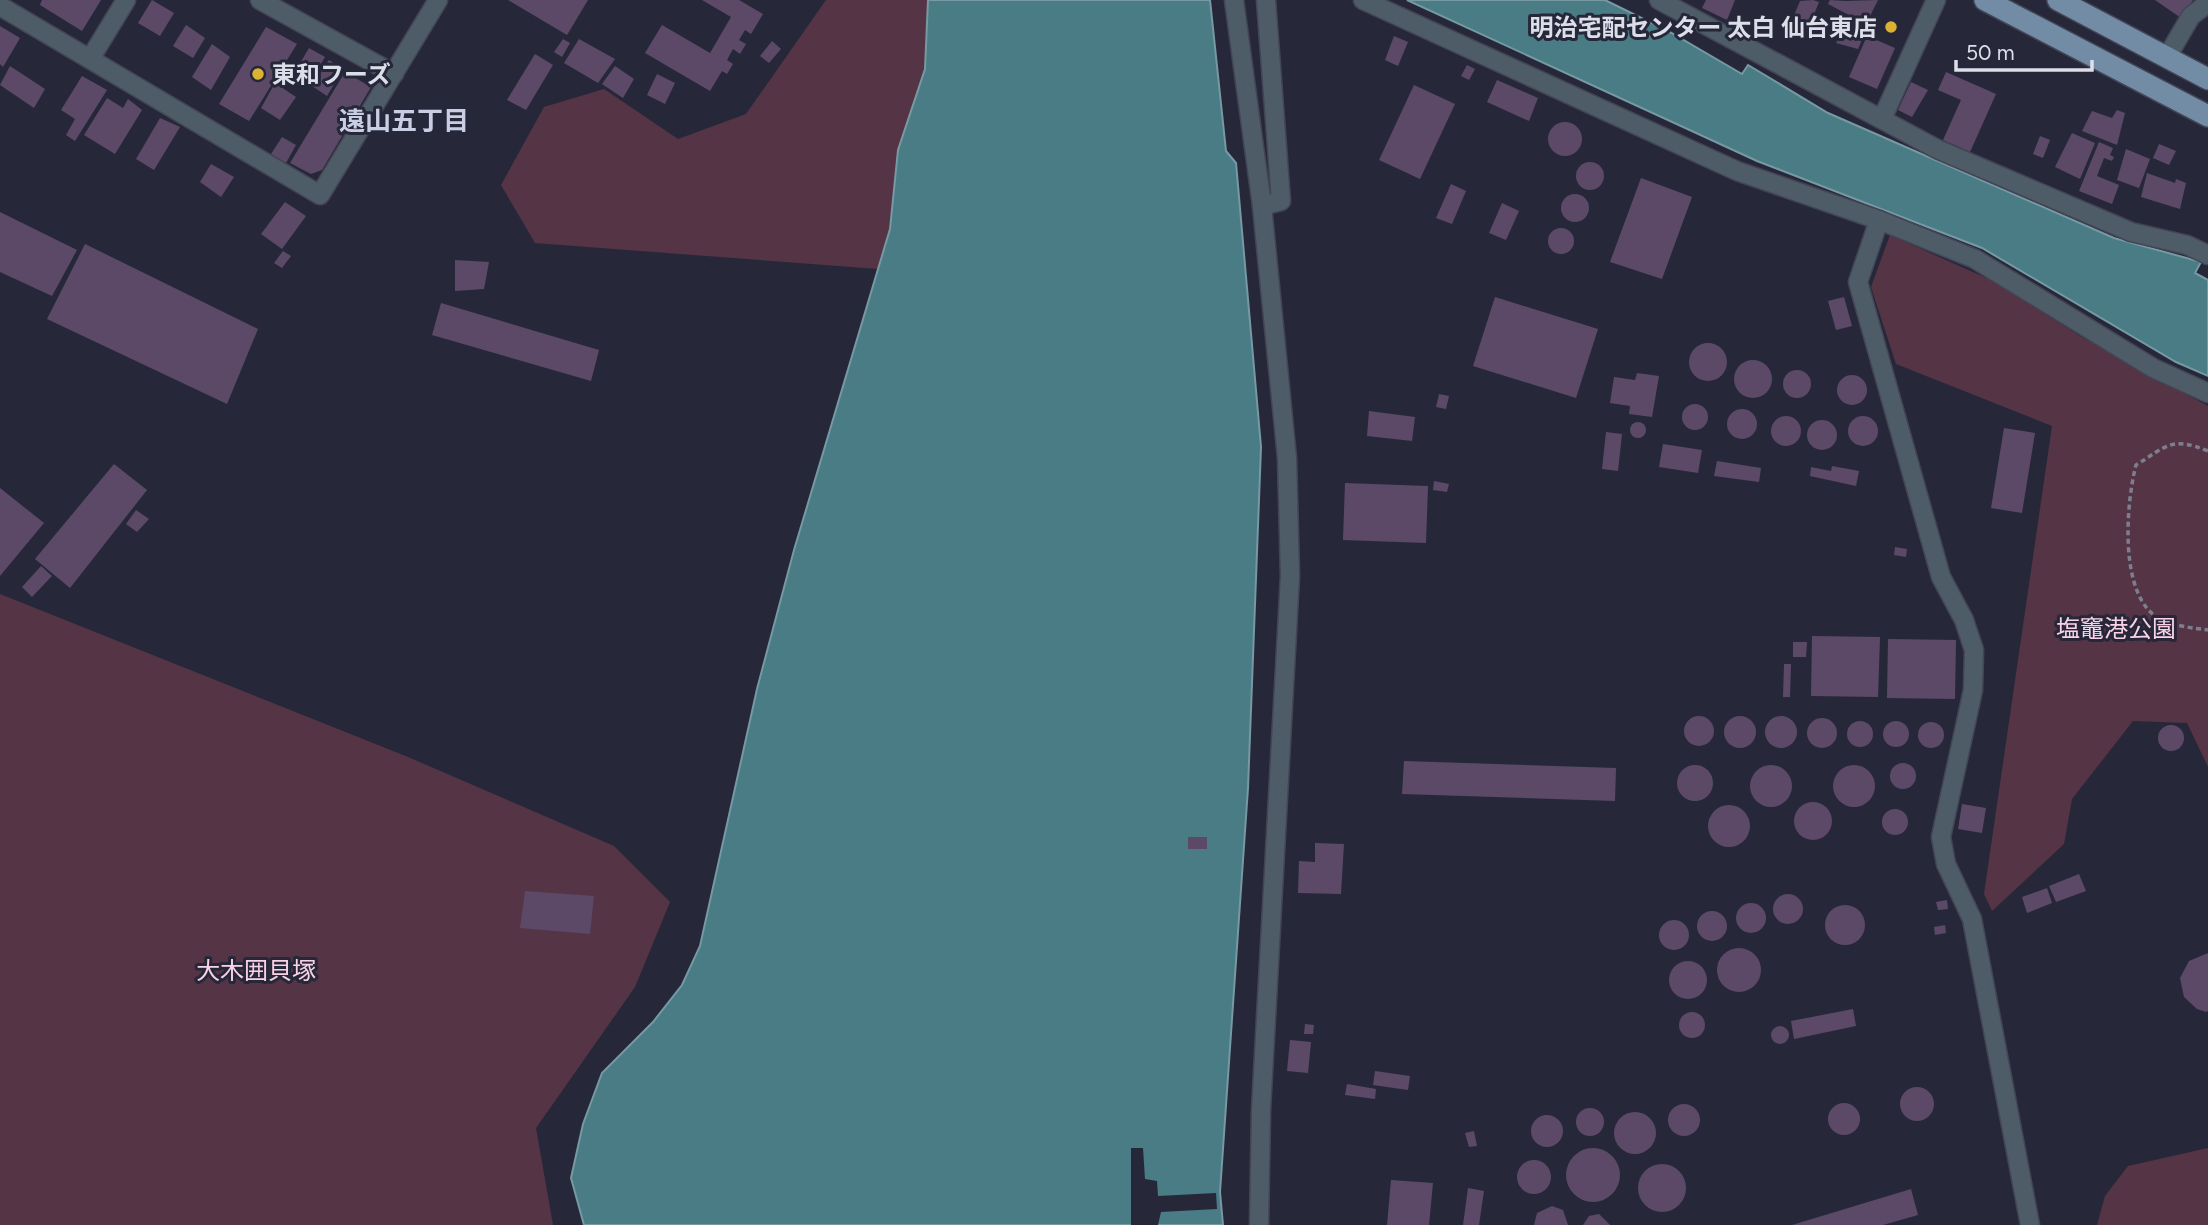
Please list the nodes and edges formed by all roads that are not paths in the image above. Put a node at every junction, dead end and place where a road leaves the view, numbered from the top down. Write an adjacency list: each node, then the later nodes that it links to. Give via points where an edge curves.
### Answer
1 (126, 0): 15 (street)
2 (260, 0): 16 (street)
3 (438, 0): 16 (street)
4 (1234, 0): 20 (street)
5 (1266, 0): 20 (street, via 1281,201)
6 (1363, 0): 21 (street, via 1737,171)
7 (1659, 0): 19 (street)
8 (1936, 0): 19 (street)
9 (1985, 0): 18 (main road)
10 (2058, 0): 12 (main road)
11 (2208, 3): 14 (street, via 2192,16)
12 (2082, 5): 14 (main road)
13 (0, 6): 15 (street)
14 (2167, 57): 17 (main road)
15 (90, 59): 16 (street, via 320,195)
16 (394, 74)
17 (2208, 79)
18 (2208, 116)
19 (1882, 120): 22 (street, via 1937,149 2131,232 2187,245)
20 (1262, 206): 24 (street, via 1287,458 1290,576)
21 (1879, 220): 23 (street, via 1975,259 2153,368); 25 (street, via 1858,282 1941,577 1965,620 1973,650 1973,690 1941,837 1946,864 1972,919)
22 (2208, 256)
23 (2208, 393)
24 (1259, 1225)
25 (2030, 1225)

